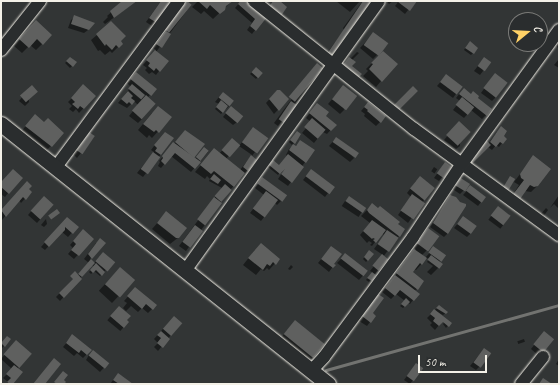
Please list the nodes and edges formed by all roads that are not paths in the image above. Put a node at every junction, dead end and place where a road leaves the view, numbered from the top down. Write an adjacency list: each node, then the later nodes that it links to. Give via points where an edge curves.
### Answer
1 (40, 1): 7 (street)
2 (179, 1): 11 (street)
3 (254, 1): 8 (street)
4 (379, 1): 8 (street)
5 (559, 30): 6 (street)
6 (554, 46): 10 (street)
7 (1, 50)
8 (334, 64): 10 (street); 13 (street)
9 (2, 127): 11 (main road)
10 (461, 165): 12 (street); 15 (street, via 382,279)
11 (56, 167): 13 (main road)
12 (559, 235)
13 (185, 271): 15 (main road)
14 (543, 357): 17 (street)
15 (312, 371): 16 (main road)
16 (328, 384)
17 (521, 384)

